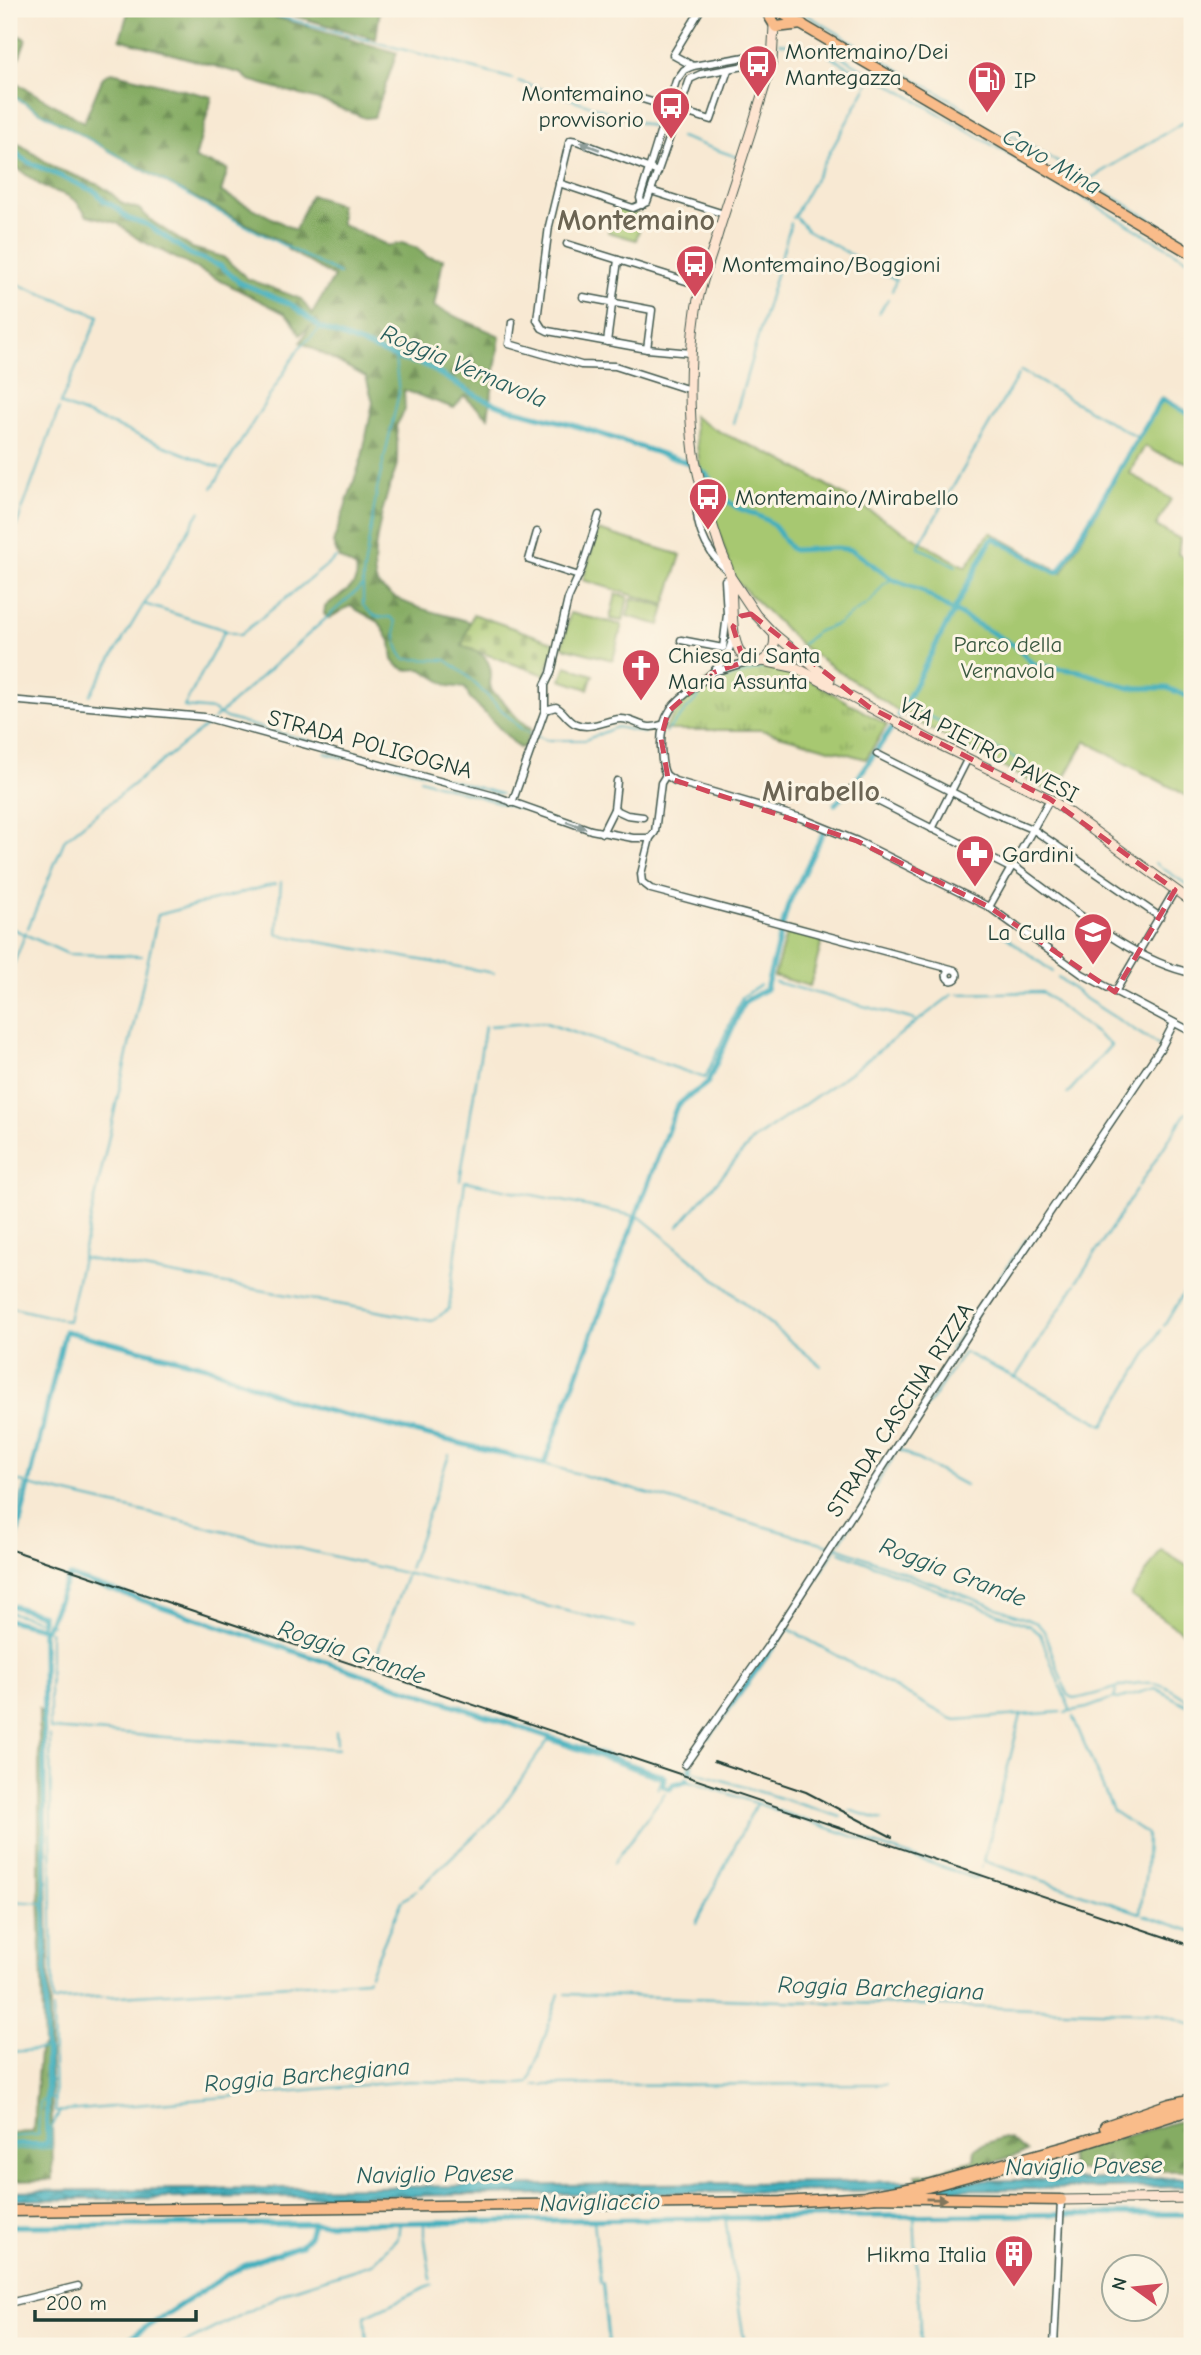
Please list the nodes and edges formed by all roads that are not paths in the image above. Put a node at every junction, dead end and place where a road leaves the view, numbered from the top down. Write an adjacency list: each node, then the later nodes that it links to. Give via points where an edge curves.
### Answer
1 (701, 9): 5 (street, via 673,55)
2 (765, 9): 3 (main road)
3 (779, 19): 4 (street); 19 (main road, via 802,24)
4 (773, 53): 5 (street); 6 (street); 17 (street)
5 (693, 66): 8 (street, via 676,82)
6 (727, 70): 9 (street, via 690,79); 9 (street, via 711,120)
7 (639, 98): 8 (street)
8 (668, 107): 9 (street); 10 (street)
9 (679, 110): 11 (street)
10 (659, 140): 11 (street); 12 (street)
11 (668, 143): 13 (street)
12 (650, 168): 13 (street); 14 (street, one-way to 14, via 571,141); 16 (street)
13 (658, 172): 15 (street)
14 (559, 183): 16 (street, via 634,208); 25 (street, via 549,226 538,324 548,331)
15 (651, 191): 16 (street); 17 (street)
16 (642, 205)
17 (724, 214): 21 (street)
18 (567, 244): 20 (street)
19 (1192, 254)
20 (618, 260): 21 (street); 23 (street)
21 (702, 286): 27 (street)
22 (583, 297): 23 (street)
23 (612, 303): 25 (street); 26 (street, via 653,310)
24 (512, 322): 28 (street, via 509,344 581,365 615,366)
25 (607, 342): 26 (street)
26 (647, 349): 27 (street)
27 (692, 353): 28 (street)
28 (690, 390): 29 (street)
29 (701, 484): 33 (street); 33 (street, via 698,528)
30 (599, 515): 32 (street)
31 (537, 532): 32 (street, via 528,560)
32 (579, 576): 41 (street, via 568,599)
33 (728, 576): 34 (street); 35 (street)
34 (756, 615): 35 (street); 36 (street)
35 (735, 625): 37 (street, via 723,648); 38 (street, via 739,652); 40 (street, via 726,656)
36 (774, 634): 39 (street, via 774,648); 44 (street, VIA PIETRO PAVESI)
37 (681, 640)
38 (750, 661): 39 (street); 40 (street)
39 (762, 661): 44 (street, VIA PIETRO PAVESI, via 797,668)
40 (712, 673): 46 (street, via 689,690)
41 (543, 696): 43 (street); 45 (street)
42 (9, 700): 54 (street, STRADA POLIGOGNA, via 204,718)
43 (556, 707): 45 (street); 46 (street, via 578,725 623,719 644,727)
44 (869, 707): 48 (street, VIA PIETRO PAVESI)
45 (545, 710): 54 (street)
46 (662, 725): 49 (street)
47 (877, 754): 52 (street)
48 (968, 758): 52 (street); 53 (street, VIA PIETRO PAVESI)
49 (666, 775): 60 (street); 64 (street, via 830,828)
50 (617, 781): 55 (street)
51 (852, 788): 57 (street)
52 (951, 791): 57 (street); 58 (street)
53 (1050, 799): 58 (street); 62 (street, VIA PIETRO PAVESI)
54 (512, 803): 59 (street, STRADA POLIGOGNA, one-way to 59)
55 (614, 809): 56 (street); 59 (street)
56 (643, 817)
57 (932, 828): 61 (street)
58 (1034, 830): 61 (street); 65 (street)
59 (602, 833): 60 (street, STRADA POLIGOGNA)
60 (650, 838): 67 (street, via 641,874 642,882 651,889)
61 (1011, 867): 64 (street); 66 (street)
62 (1175, 890): 63 (street, VIA PIETRO PAVESI); 65 (street)
63 (1192, 902)
64 (989, 907): 69 (street, via 1082,974)
65 (1160, 917): 66 (street)
66 (1139, 951): 68 (street, via 1175,970); 69 (street)
67 (950, 969)
68 (1192, 973)
69 (1115, 992): 70 (street)
70 (1174, 1023): 71 (street); 72 (street, STRADA CASCINA RIZZA, via 767,1647)
71 (1190, 1031)
72 (685, 1763)
73 (1192, 2098): 77 (highway)
74 (1192, 2108): 76 (highway)
75 (1192, 2114): 76 (highway)
76 (1157, 2120): 77 (highway)
77 (963, 2176): 78 (highway)
78 (868, 2197): 80 (main road, one-way to 80); 81 (main road, via 781,2202)
79 (1192, 2198): 80 (street)
80 (1061, 2203): 85 (street)
81 (9, 2211)
82 (9, 2261): 84 (street)
83 (78, 2286): 84 (street)
84 (9, 2303)
85 (1054, 2346)

